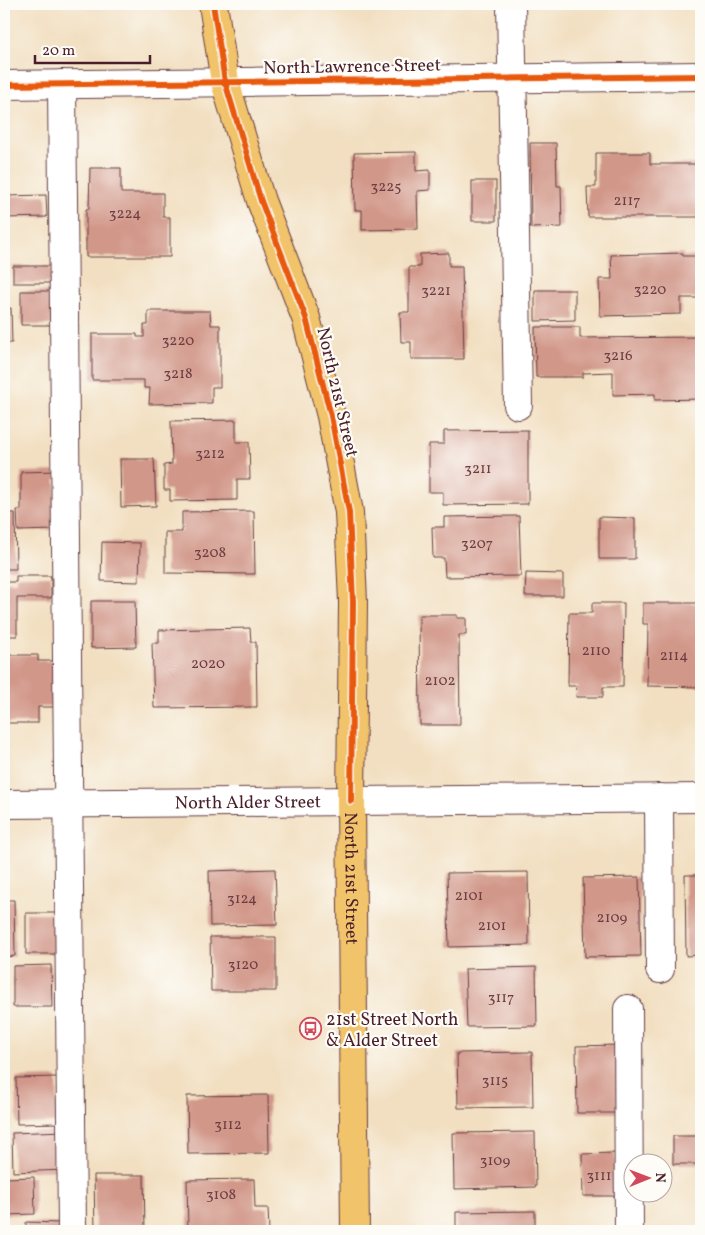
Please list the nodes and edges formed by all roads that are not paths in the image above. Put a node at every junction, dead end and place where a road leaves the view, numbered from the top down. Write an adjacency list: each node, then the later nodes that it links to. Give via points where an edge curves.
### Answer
1 (213, 4): 5 (main road, North 21st Street)
2 (511, 4): 4 (street)
3 (701, 76): 4 (street, North Lawrence Street)
4 (512, 79): 5 (street, North Lawrence Street); 8 (street)
5 (225, 82): 6 (street, North Lawrence Street); 11 (main road, North 21st Street, via 261,201 306,318 331,416 349,512 353,602)
6 (62, 84): 7 (street, North Lawrence Street); 13 (street)
7 (4, 85)
8 (518, 405)
9 (659, 798): 10 (street, North Alder Street); 11 (street, North Alder Street); 14 (street)
10 (701, 798)
11 (351, 801): 13 (street, North Alder Street); 17 (main road, North 21st Street)
12 (4, 804): 13 (street, North Alder Street)
13 (68, 804): 16 (street)
14 (660, 969)
15 (628, 1009): 18 (street)
16 (72, 1231)
17 (355, 1231)
18 (629, 1231)

